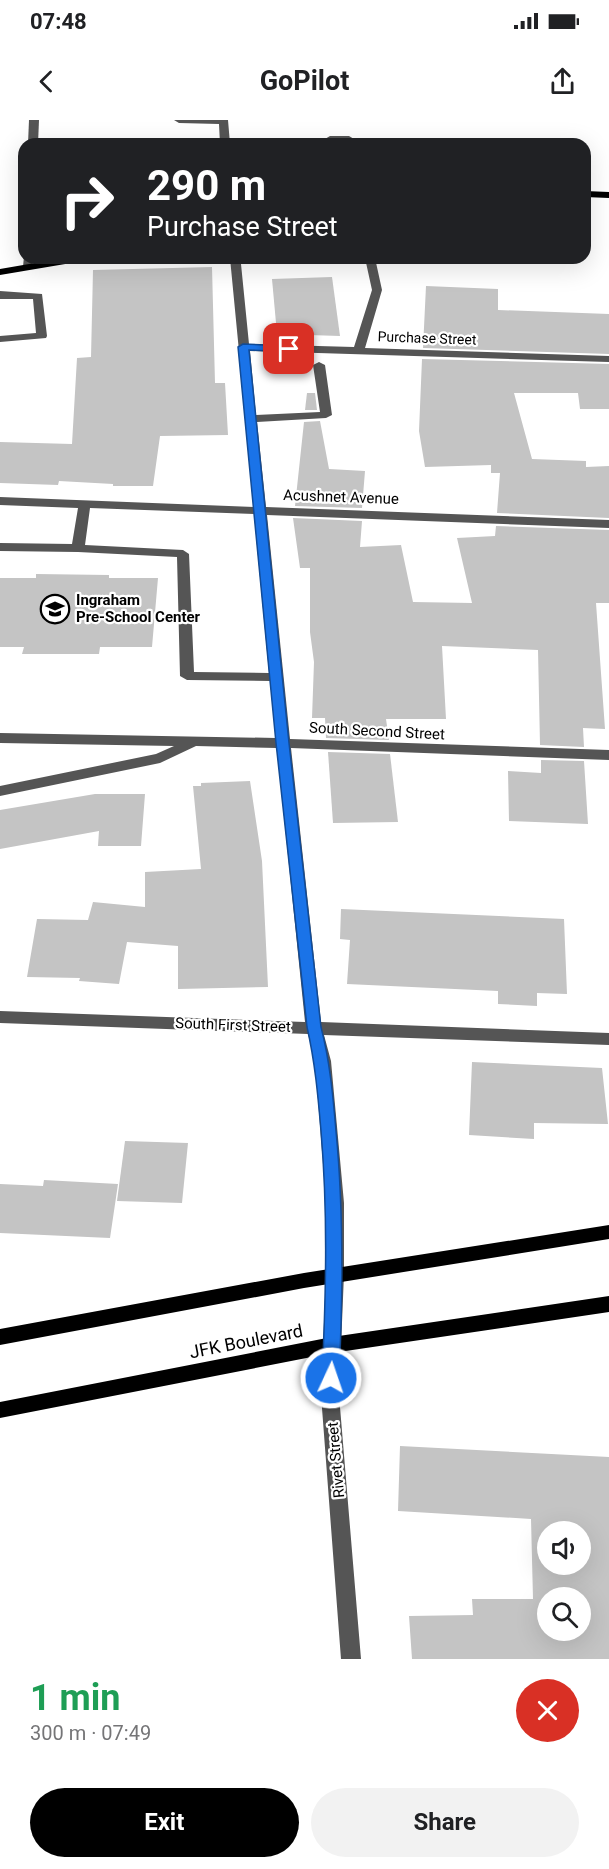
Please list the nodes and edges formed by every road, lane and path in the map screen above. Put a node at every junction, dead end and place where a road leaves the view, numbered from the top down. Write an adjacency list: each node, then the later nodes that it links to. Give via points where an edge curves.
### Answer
1 (34, 120): 4 (street)
2 (179, 120): 3 (street)
3 (223, 120): 5 (street)
4 (33, 138)
5 (224, 138)
6 (591, 195): 7 (main road)
7 (609, 195)
8 (25, 264): 11 (main road)
9 (235, 264): 14 (street, Rivet Street)
10 (371, 264): 15 (street, via 376,290)
11 (0, 272)
12 (0, 295): 13 (street, via 38,296 42,336)
13 (0, 339)
14 (243, 347): 15 (street, Purchase Street); 18 (street, Rivet Street)
15 (358, 351): 16 (street, Purchase Street)
16 (609, 359)
17 (319, 365): 18 (street, via 326,415)
18 (250, 418): 21 (street, Rivet Street)
19 (0, 501): 20 (street, Acushnet Avenue)
20 (85, 504): 21 (street, Acushnet Avenue); 24 (street)
21 (260, 510): 22 (street, Acushnet Avenue); 25 (street, Rivet Street)
22 (609, 524)
23 (0, 547): 24 (street)
24 (78, 549): 25 (street, via 183,554 187,676)
25 (276, 677): 28 (street, Rivet Street)
26 (0, 738): 27 (street, South Second Street)
27 (195, 741): 28 (street, South Second Street); 30 (street, via 160,758)
28 (283, 743): 29 (street, South Second Street); 32 (street, Rivet Street)
29 (609, 755)
30 (0, 791)
31 (0, 1017): 32 (street, South First Street)
32 (314, 1027): 33 (street, South First Street); 35 (street, Rivet Street, via 323,1061 335,1203)
33 (609, 1040)
34 (609, 1232): 35 (main road)
35 (335, 1274): 37 (main road); 38 (street, Rivet Street)
36 (609, 1304): 38 (main road, JFK Boulevard)
37 (0, 1336)
38 (332, 1345): 39 (main road, JFK Boulevard); 40 (street, Rivet Street, via 330,1395)
39 (0, 1410)
40 (351, 1659)

